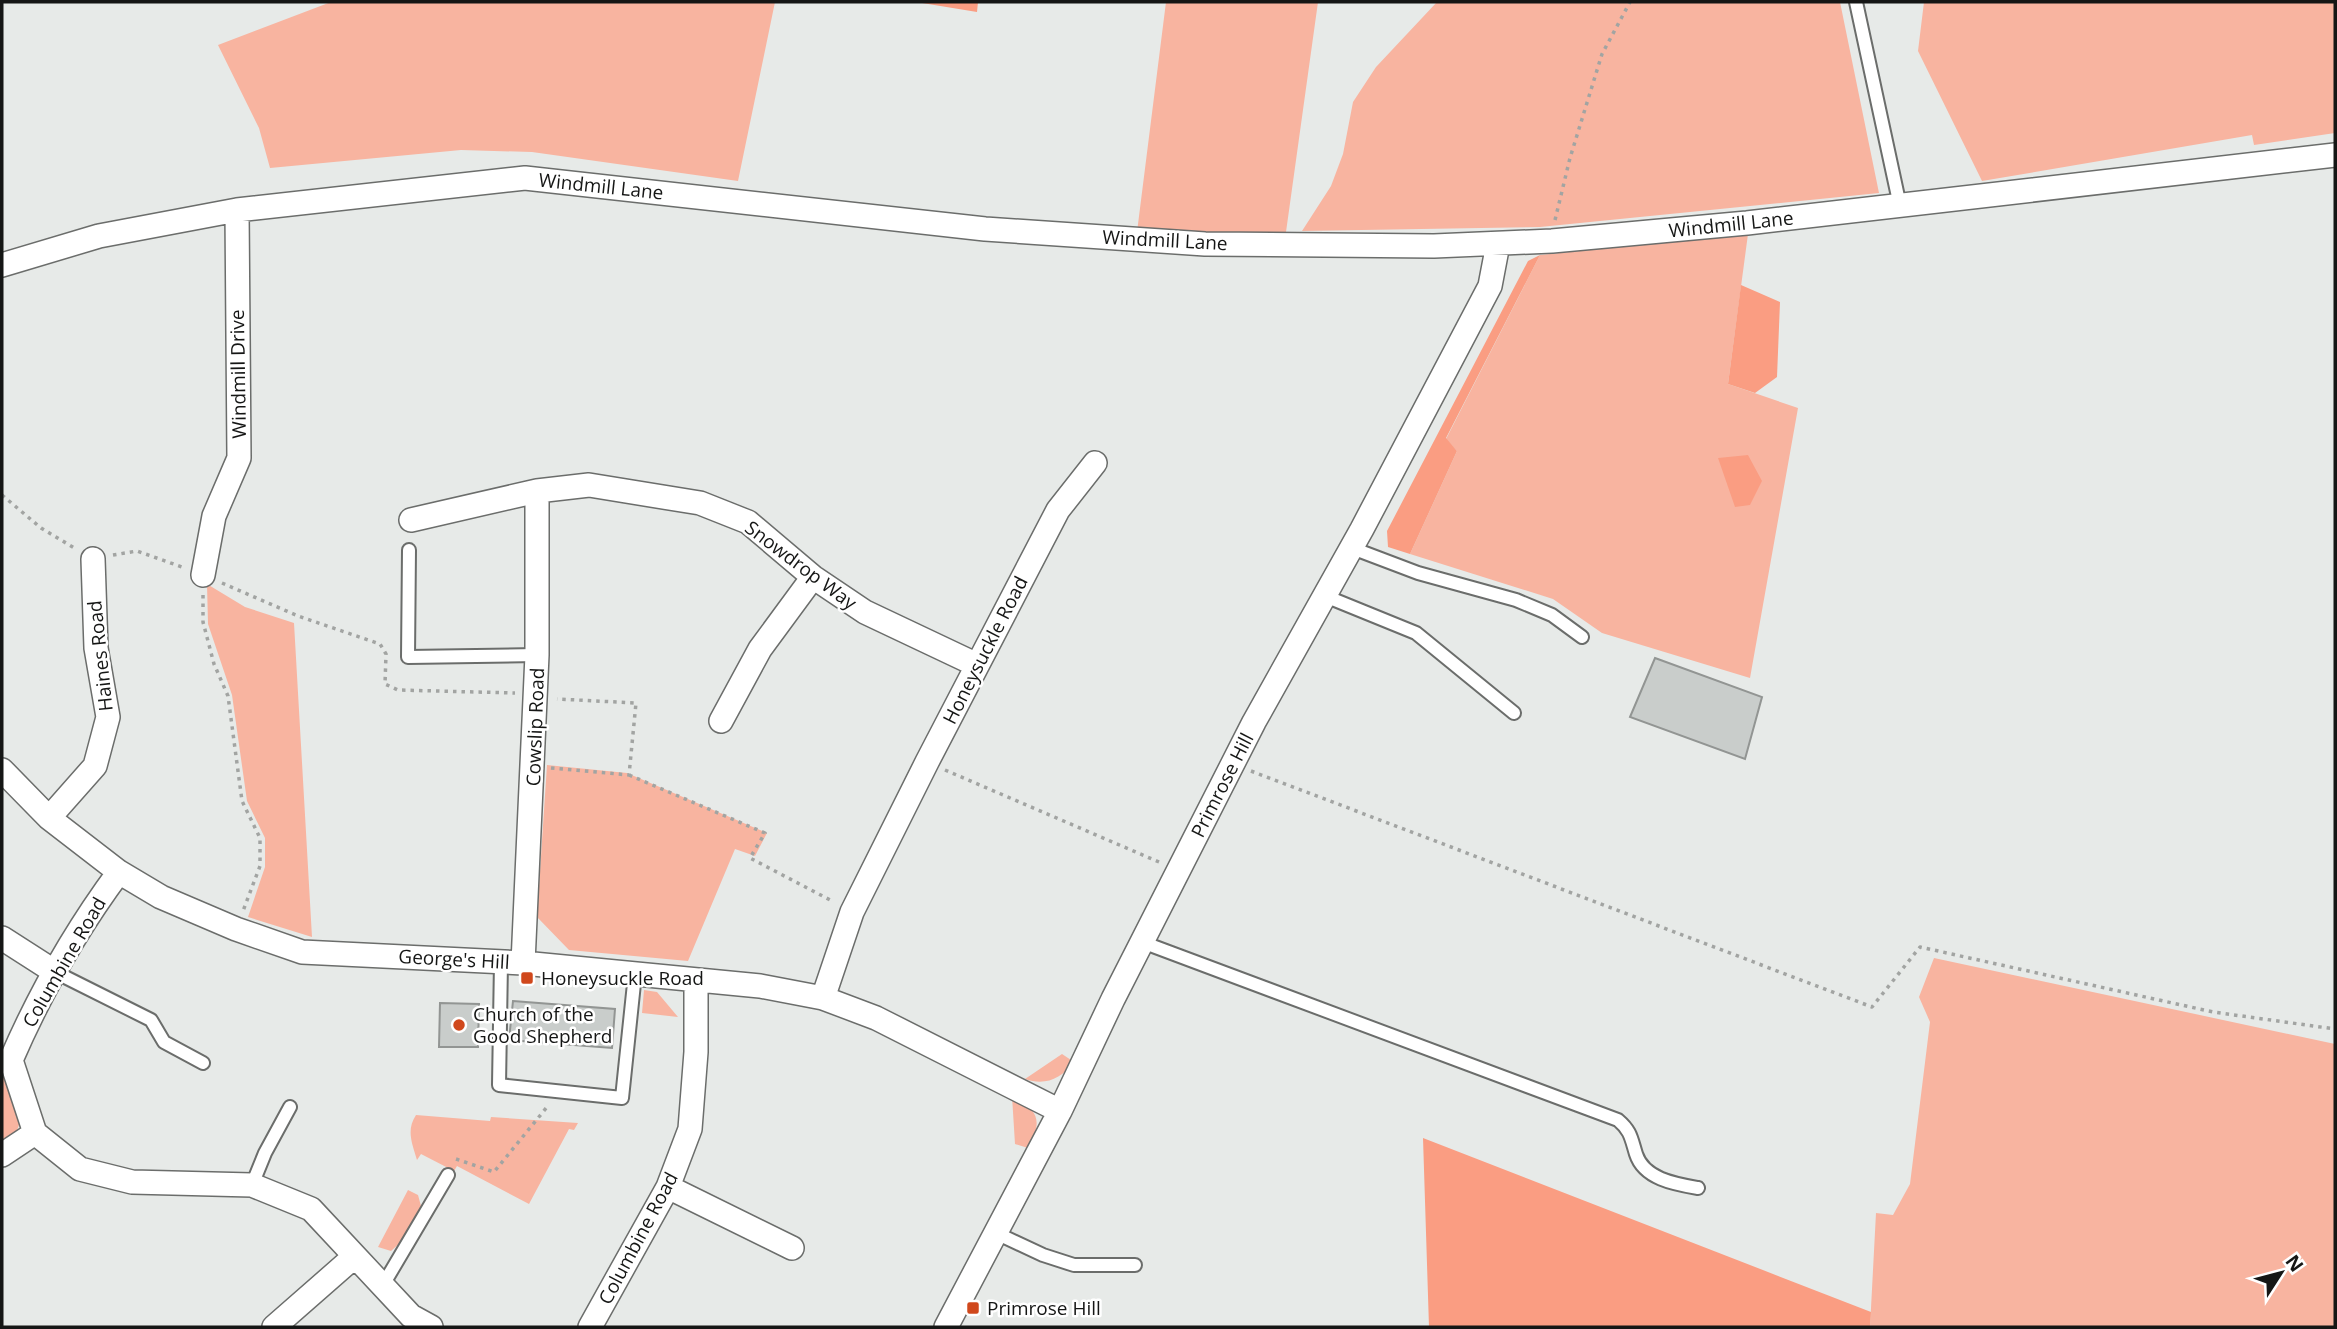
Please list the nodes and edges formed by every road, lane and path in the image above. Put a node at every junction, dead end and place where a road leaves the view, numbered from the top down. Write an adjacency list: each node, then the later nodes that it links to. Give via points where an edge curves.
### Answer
1 (1630, 2): 6 (path, via 1602,54)
2 (1856, 2): 4 (lane)
3 (2335, 155): 4 (street, Windmill Lane)
4 (1900, 206): 6 (street, Windmill Lane)
5 (237, 210): 7 (street, Windmill Lane, via 525,178 985,229 1205,244); 8 (street, Windmill Lane, via 99,236); 16 (street, Windmill Drive, via 239,458 214,516)
6 (1550, 241): 7 (street, Windmill Lane)
7 (1498, 244): 13 (street, Primrose Hill, via 1490,286)
8 (2, 265)
9 (1095, 463): 21 (street, Honeysuckle Road, via 1058,510)
10 (537, 491): 12 (street, Snowdrop Way); 17 (street, Snowdrop Way, via 589,485 700,503 748,522); 20 (street, Cowslip Road)
11 (2, 495): 15 (path, via 41,528)
12 (411, 520)
13 (1352, 548): 18 (street, Primrose Hill); 19 (lane, via 1516,600 1552,615)
14 (410, 550): 20 (lane, via 408,656)
15 (93, 559): 16 (path, via 137,551); 30 (street, Haines Road, via 96,648 107,717 95,766)
16 (203, 575): 22 (path, via 298,617 380,644 386,654 385,684 398,690); 34 (path, via 203,622 228,696 242,800 260,838 260,866)
17 (813, 577): 21 (street, Snowdrop Way, via 866,612); 24 (street, via 760,649)
18 (1325, 596): 23 (lane, via 1416,633); 26 (street, Primrose Hill)
19 (1582, 637)
20 (537, 655): 22 (street, Cowslip Road)
21 (977, 665): 25 (street, Honeysuckle Road)
22 (527, 696): 27 (street, Cowslip Road); 29 (path, via 636,703)
23 (1514, 713)
24 (721, 721)
25 (927, 762): 31 (path); 41 (street, Honeysuckle Road, via 852,912)
26 (1233, 764): 31 (street, Primrose Hill); 42 (path, via 1872,1007 1920,947 2213,1012)
27 (533, 767): 29 (path); 37 (street, Cowslip Road)
28 (2, 770): 30 (street, George's Hill)
29 (629, 775): 33 (path, via 765,833 750,858)
30 (49, 818): 32 (street, George's Hill)
31 (1178, 871): 36 (street, Primrose Hill)
32 (118, 872): 34 (street, George's Hill, via 161,897); 38 (street, Columbine Road)
33 (842, 906)
34 (236, 929): 37 (street, George's Hill, via 302,952)
35 (2, 938): 38 (street)
36 (1142, 942): 47 (street, Primrose Hill); 53 (lane, via 1618,1120 1630,1131 1640,1164 1663,1181)
37 (512, 962): 39 (street, George's Hill); 45 (lane, via 499,1085)
38 (55, 972): 43 (street, Columbine Road); 44 (lane, via 151,1020 164,1042)
39 (635, 974): 40 (street, George's Hill); 45 (lane, via 622,1098)
40 (696, 980): 41 (street, George's Hill); 52 (street, Columbine Road, via 690,1129)
41 (823, 998): 47 (street, George's Hill, via 876,1018)
42 (2335, 1029)
43 (6, 1059): 48 (street, Columbine Road)
44 (203, 1063)
45 (559, 1091): 50 (path, via 494,1172 456,1159)
46 (289, 1107): 51 (lane)
47 (1060, 1111): 54 (street, Primrose Hill)
48 (35, 1133): 49 (street); 51 (street, via 80,1170 132,1182)
49 (2, 1155)
50 (448, 1175): 58 (lane)
51 (252, 1185): 56 (street, via 311,1209)
52 (668, 1187): 55 (street); 61 (street, Columbine Road)
53 (1698, 1188)
54 (996, 1233): 57 (lane, via 1074,1265); 62 (street, Primrose Hill)
55 (792, 1248)
56 (355, 1255): 58 (street); 59 (street)
57 (1135, 1265)
58 (383, 1285): 60 (street, via 411,1316)
59 (274, 1327)
60 (431, 1327)
61 (590, 1327)
62 (946, 1327)

